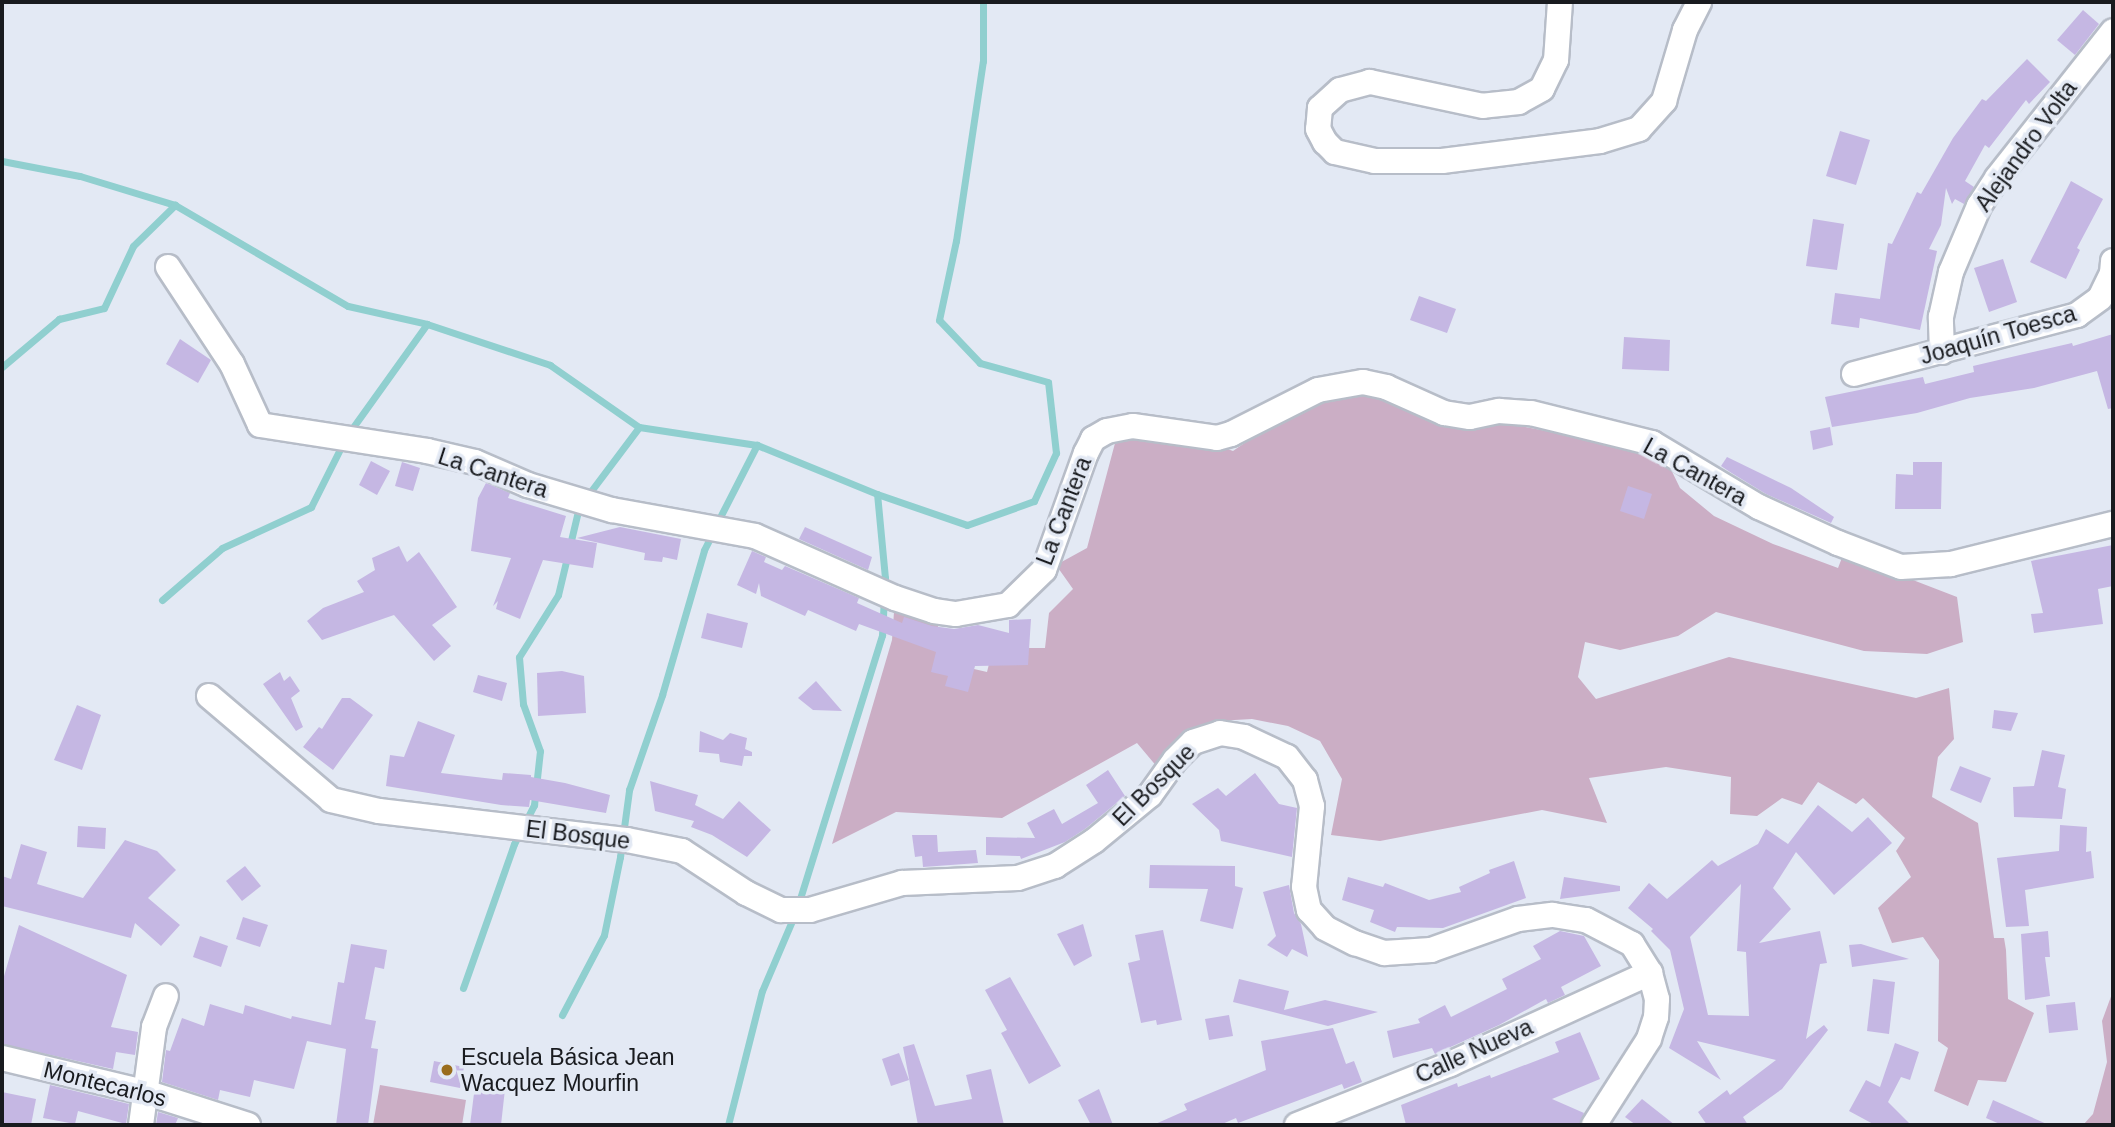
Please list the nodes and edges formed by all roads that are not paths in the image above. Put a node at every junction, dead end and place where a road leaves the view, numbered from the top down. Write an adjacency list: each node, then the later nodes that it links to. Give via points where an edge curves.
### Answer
1 (1560, 2): 2 (street, via 1556,60 1542,89 1531,96 1483,106 1370,82 1340,90 1320,108 1318,130 1335,152 1375,161 1442,161 1600,141 1639,128 1664,101 1680,43)
2 (1699, 2)
3 (2113, 31): 6 (street, Alejandro Volta, via 1979,206 1951,272 1941,317)
4 (2113, 261): 6 (street, Joaquín Toesca, via 2100,298 2077,315)
5 (167, 267): 8 (street, La Cantera, via 232,365 260,425 427,451 475,462 528,485 612,510 755,536 895,598 956,614 1008,605 1044,570 1086,453 1093,439 1107,431 1133,426 1217,438 1318,390 1363,382 1444,412 1531,414 1652,443 1759,507 1901,567 1951,564)
6 (1941, 352): 7 (street, Joaquín Toesca)
7 (1854, 374)
8 (2113, 524)
9 (209, 696): 10 (street, El Bosque, via 331,800 379,811 627,840 682,851 781,910 810,910 902,884 1018,878 1055,866 1150,795 1193,742 1220,733 1244,737 1287,757 1305,780 1311,806 1304,887 1309,910 1325,928 1384,953 1431,950 1518,919 1553,915 1612,930 1632,944)
10 (1650, 973): 16 (street, Calle Nueva, via 1450,1064); 17 (street, El Bosque, via 1657,999 1649,1039)
11 (166, 996): 13 (street, via 154,1027)
12 (2, 1058): 13 (street, Montecarlos)
13 (148, 1093): 14 (street); 15 (street, Montecarlos)
14 (141, 1125)
15 (248, 1125)
16 (1297, 1125)
17 (1594, 1125)

